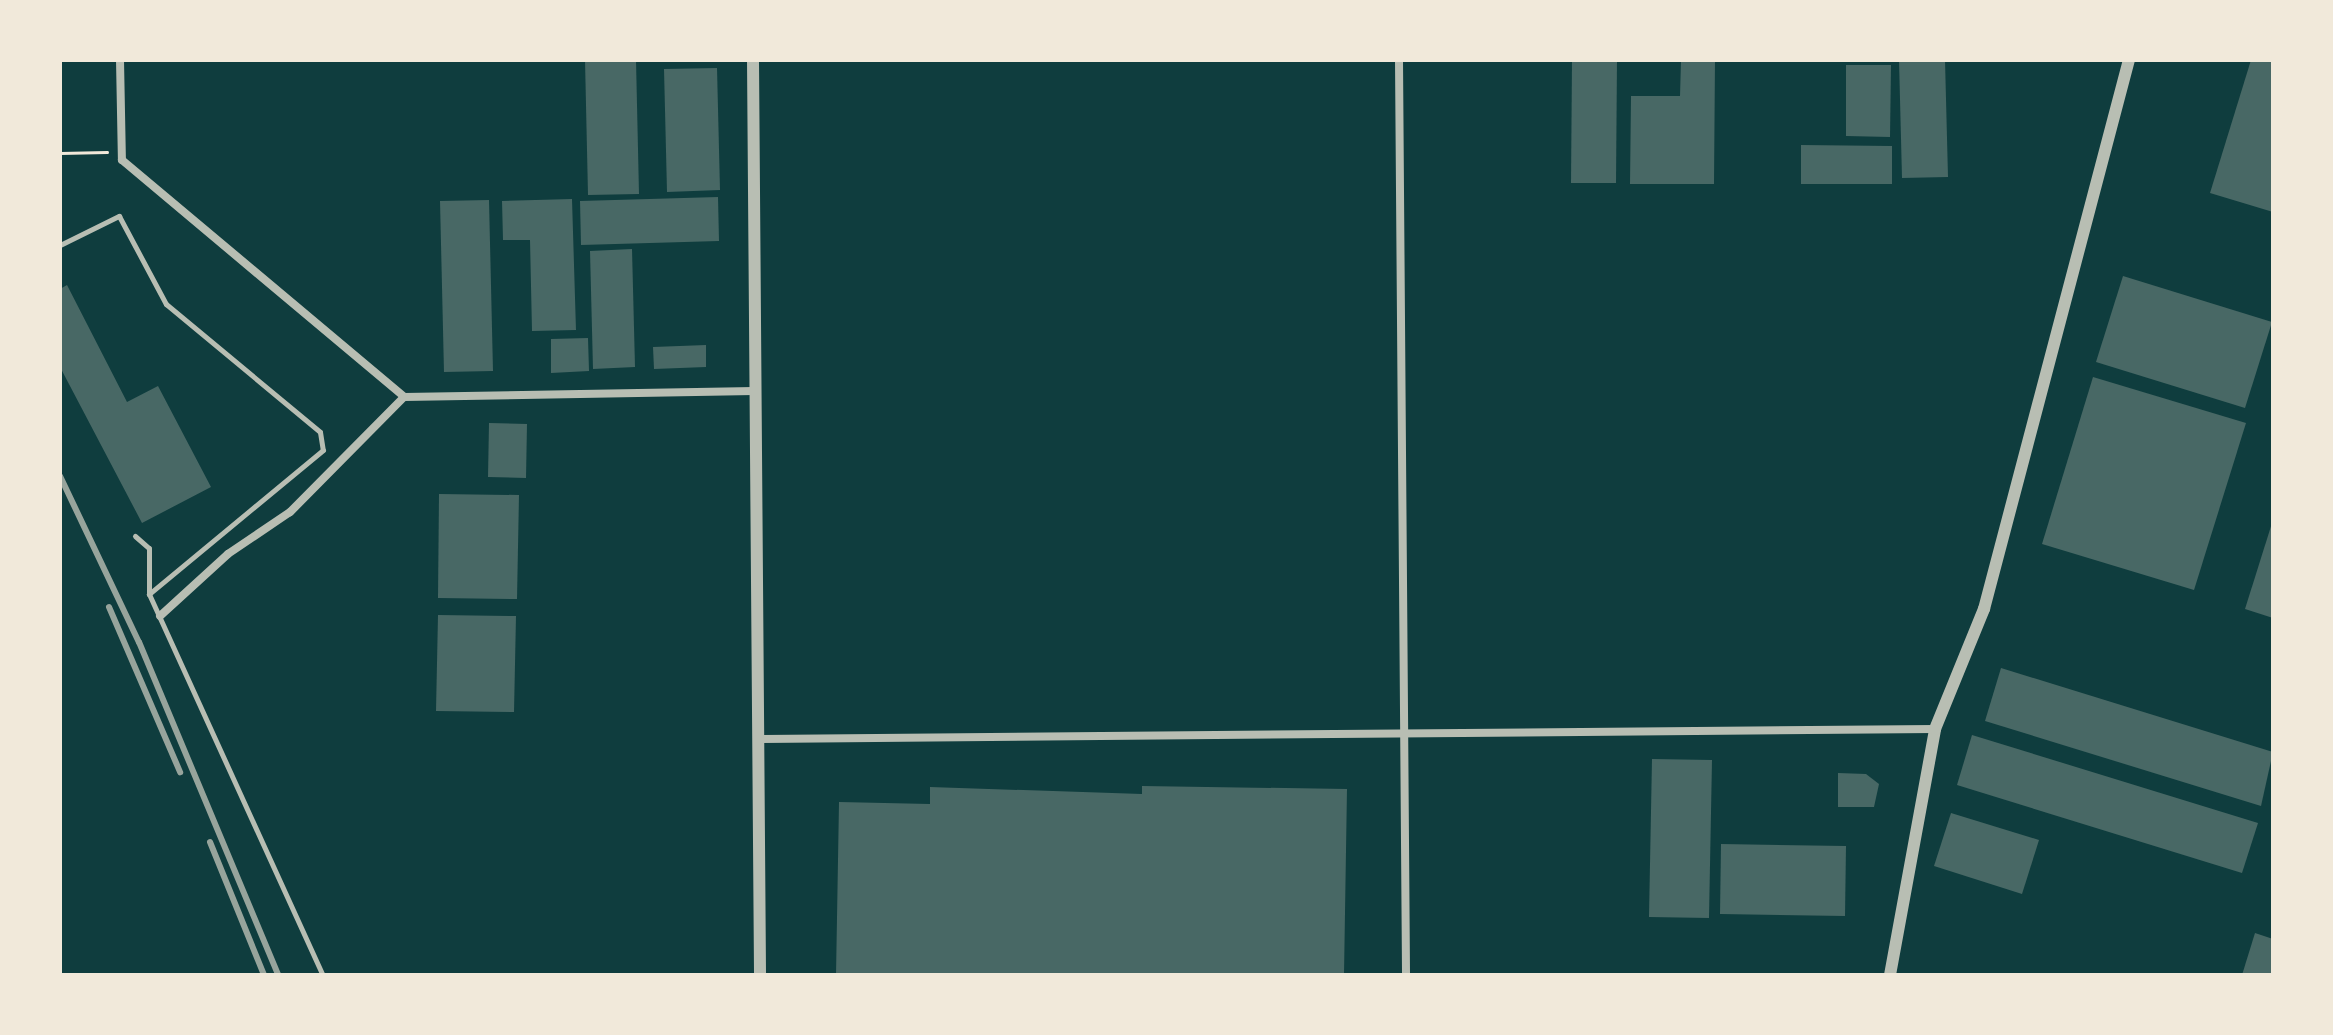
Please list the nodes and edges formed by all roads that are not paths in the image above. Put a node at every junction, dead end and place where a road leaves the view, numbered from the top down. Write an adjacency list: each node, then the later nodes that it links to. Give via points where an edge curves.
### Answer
1 (120, 60): 7 (street, via 122,152 135,173)
2 (753, 60): 6 (street)
3 (1399, 60): 11 (street)
4 (2129, 60): 12 (street, via 1984,609)
5 (60, 245): 9 (lane, via 119,216 166,304 320,432 323,450)
6 (754, 391): 7 (street); 13 (street)
7 (404, 397): 10 (street, via 290,512 228,554)
8 (135, 536): 9 (lane, via 149,548)
9 (149, 594): 10 (lane)
10 (160, 616): 14 (lane)
11 (1404, 729): 12 (street); 13 (street); 16 (street)
12 (1935, 729): 17 (street)
13 (758, 739): 15 (street)
14 (323, 975)
15 (760, 975)
16 (1406, 975)
17 (1890, 975)

